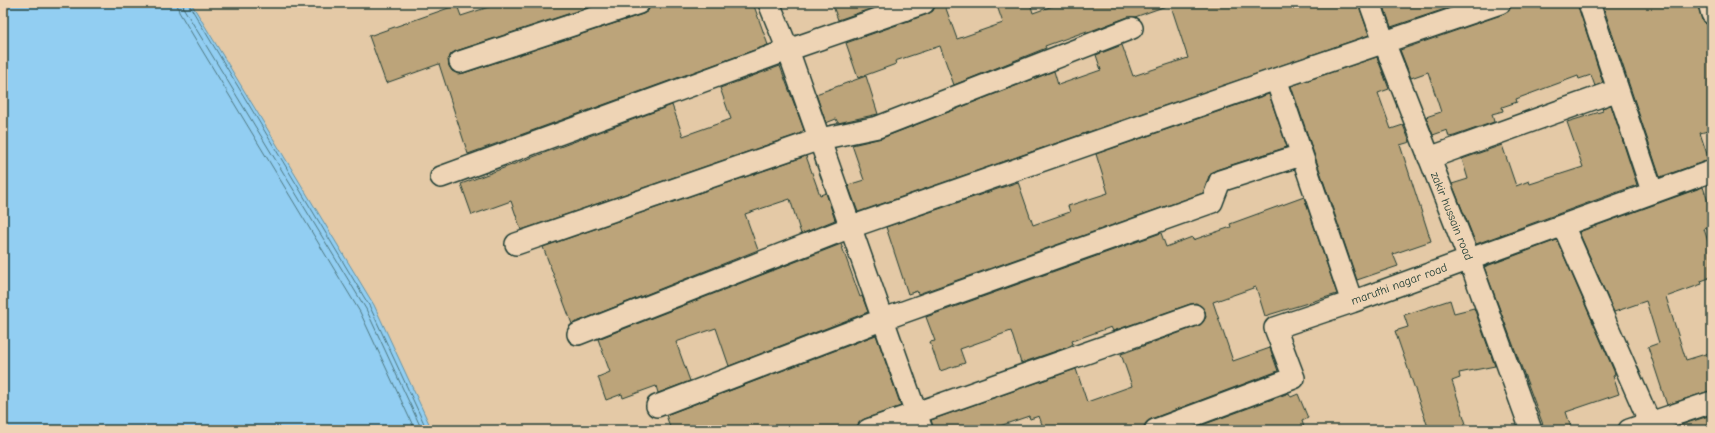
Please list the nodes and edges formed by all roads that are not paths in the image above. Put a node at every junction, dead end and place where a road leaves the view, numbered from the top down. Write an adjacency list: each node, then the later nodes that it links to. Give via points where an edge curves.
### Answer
1 (639, 3): 12 (street)
2 (769, 3): 11 (street)
3 (924, 3): 11 (street)
4 (1370, 3): 10 (street, zakir hussain road)
5 (1499, 3): 10 (street)
6 (1589, 3): 14 (street)
7 (1708, 3): 8 (street)
8 (1712, 14)
9 (1132, 28): 15 (street, via 878,127)
10 (1384, 42): 13 (street); 17 (street, zakir hussain road)
11 (788, 50): 15 (street); 19 (street)
12 (460, 62)
13 (1276, 79): 16 (street); 22 (street)
14 (1618, 90): 17 (street); 20 (street)
15 (820, 140): 22 (street); 23 (street)
16 (1301, 155): 25 (street); 27 (street, via 1220,181 1212,202)
17 (1429, 158): 24 (street, zakir hussain road)
18 (1712, 171): 20 (street, maruthi nagar road)
19 (440, 177)
20 (1652, 191): 21 (street, maruthi nagar road)
21 (1562, 224): 24 (street, maruthi nagar road); 32 (street)
22 (851, 227): 27 (street); 28 (street)
23 (516, 244)
24 (1470, 258): 25 (street, maruthi nagar road); 35 (street, zakir hussain road)
25 (1352, 302): 34 (street, maruthi nagar road, via 1275,328 1294,378)
26 (1194, 315): 31 (street)
27 (884, 319): 30 (street); 31 (street)
28 (578, 334)
29 (1712, 402): 32 (street)
30 (657, 406)
31 (919, 421): 33 (street)
32 (1650, 423): 36 (street)
33 (868, 430)
34 (1155, 430)
35 (1531, 430)
36 (1629, 430)

